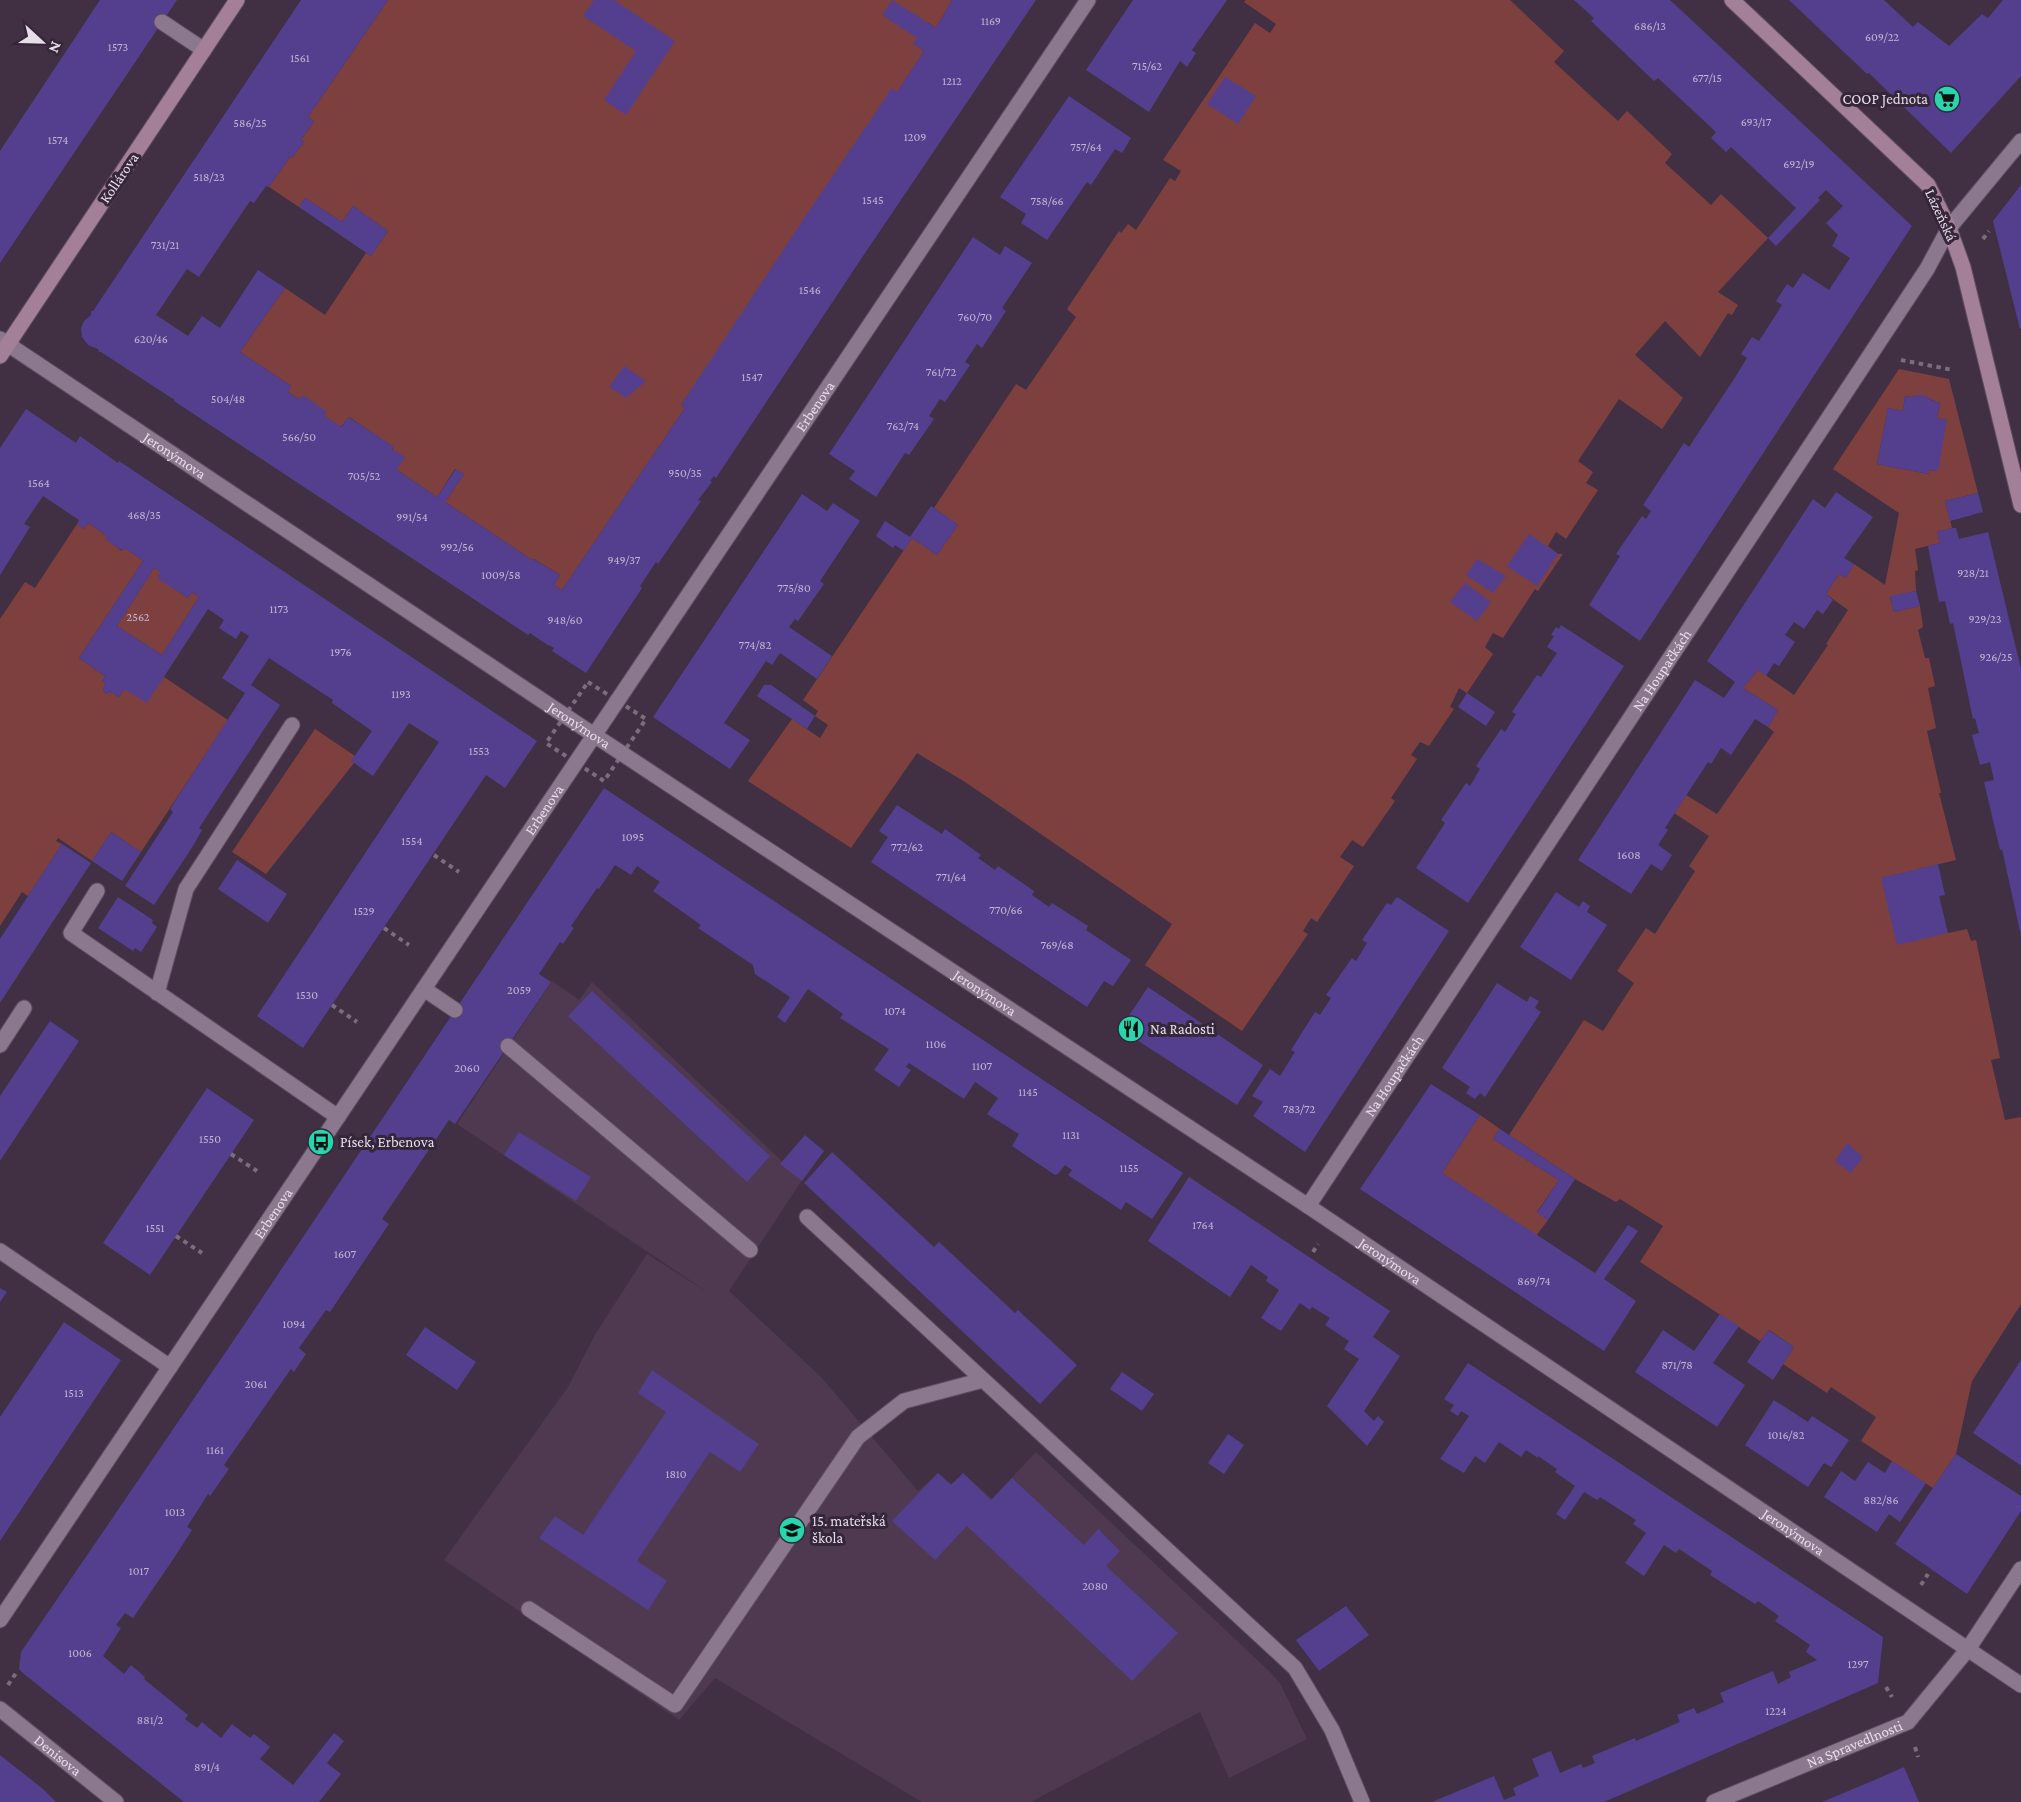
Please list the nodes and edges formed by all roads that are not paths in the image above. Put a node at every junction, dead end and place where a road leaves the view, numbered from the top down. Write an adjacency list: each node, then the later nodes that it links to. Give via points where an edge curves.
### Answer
1 (237, 0): 5 (street, Kollárova)
2 (1088, 0): 11 (street, Erbenova)
3 (1732, 0): 7 (street, Lázeňská, via 1928,185)
4 (162, 22): 5 (street)
5 (204, 50): 8 (street, Kollárova)
6 (2021, 141): 7 (street, Na Houpačkách)
7 (1949, 228): 9 (street, Lázeňská, via 1963,267); 20 (street, Na Houpačkách, via 1927,269)
8 (3, 346): 11 (street, Jeronýmova)
9 (2021, 505)
10 (292, 725): 14 (street, via 186,889)
11 (594, 735): 13 (street, Erbenova); 20 (street, Jeronýmova)
12 (98, 891): 14 (street, via 71,933)
13 (424, 988): 16 (street); 19 (street, Erbenova)
14 (158, 993): 19 (street)
15 (24, 1008): 17 (street)
16 (455, 1010)
17 (0, 1045)
18 (508, 1046): 22 (street)
19 (338, 1117): 24 (street, Erbenova)
20 (1308, 1206): 29 (street, Jeronýmova)
21 (807, 1217): 25 (street)
22 (750, 1250)
23 (0, 1251): 24 (street)
24 (170, 1367): 28 (street, Erbenova)
25 (982, 1380): 27 (street, via 904,1401 858,1437 675,1705); 33 (street, via 1295,1668 1332,1730)
26 (2021, 1569): 29 (street, Na Spravedlnosti)
27 (529, 1610)
28 (0, 1620)
29 (1968, 1649): 30 (street, Jeronýmova); 34 (street, Na Spravedlnosti, via 1908,1722)
30 (2021, 1685)
31 (0, 1709): 32 (street, Denisova)
32 (116, 1802)
33 (1362, 1802)
34 (1714, 1802)

